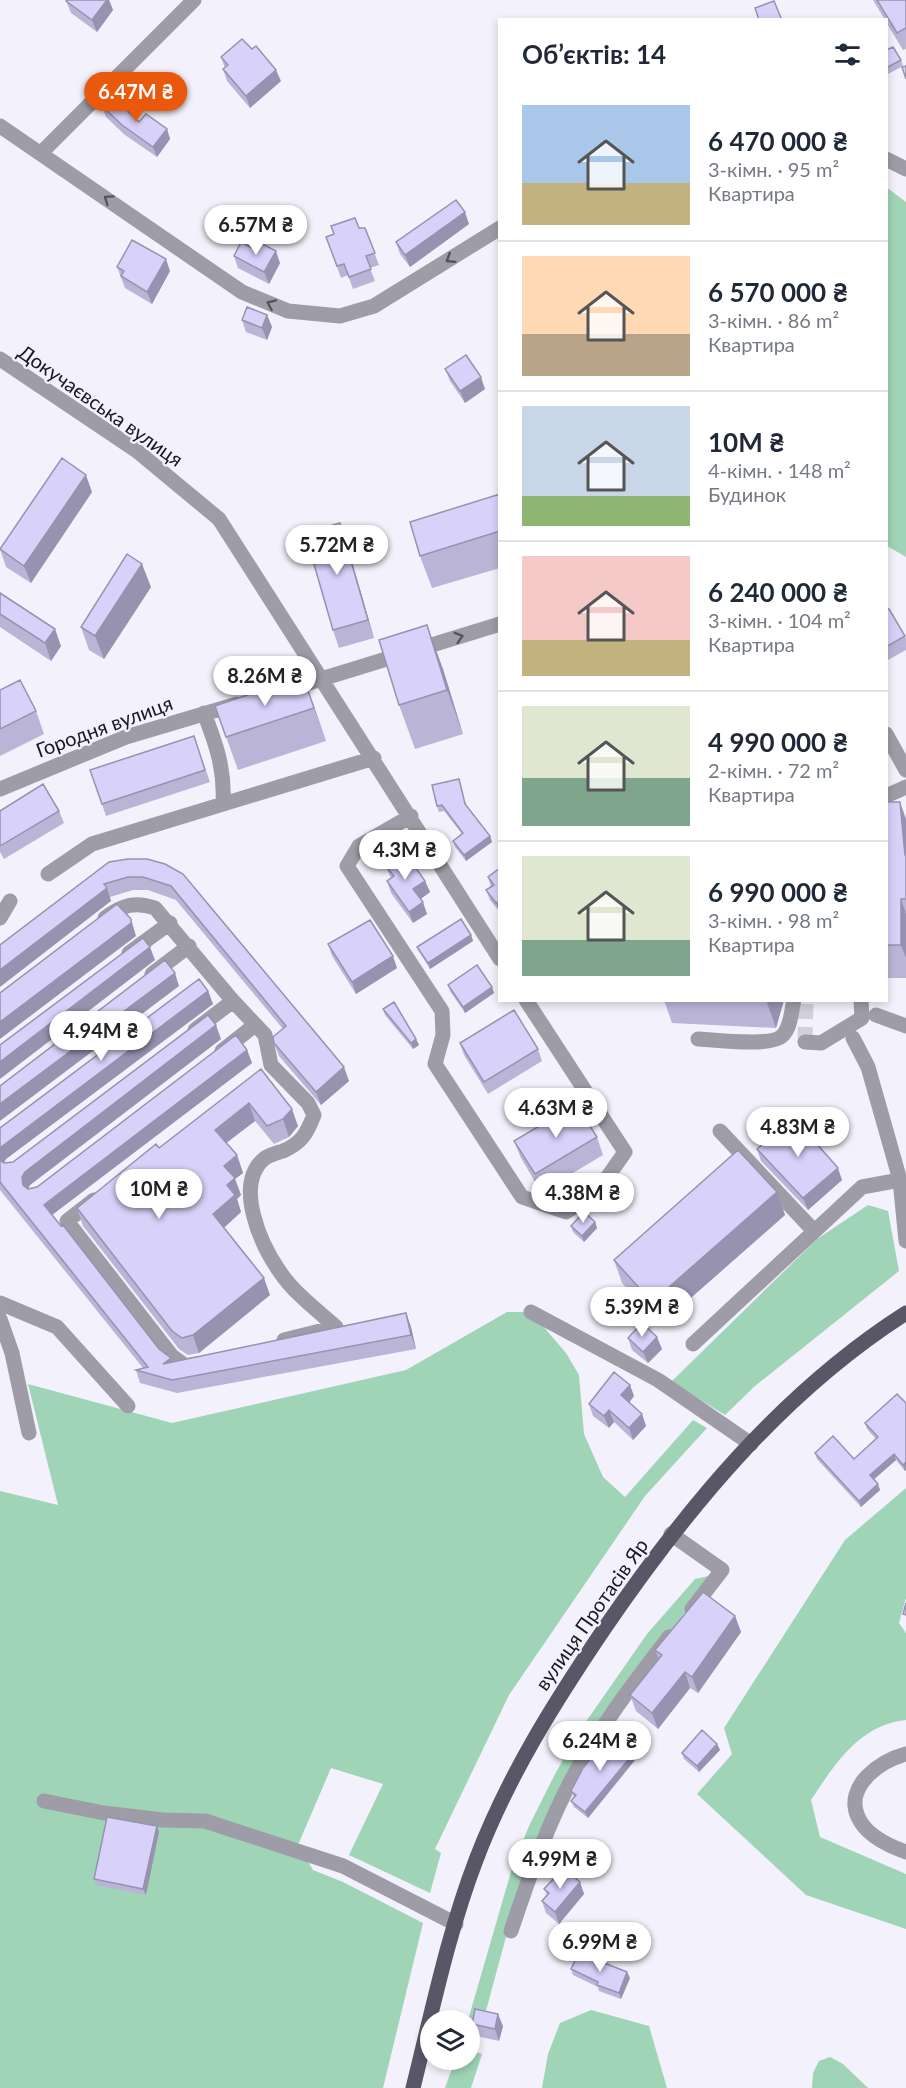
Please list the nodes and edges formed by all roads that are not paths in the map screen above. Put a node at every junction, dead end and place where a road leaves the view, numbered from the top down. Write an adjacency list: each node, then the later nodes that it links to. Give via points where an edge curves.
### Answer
1 (194, 0): 3 (street)
2 (0, 126): 3 (street)
3 (41, 153): 6 (street, one-way to 3, via 374,306 340,316 288,311 242,292)
4 (888, 160): 5 (street)
5 (906, 169)
6 (498, 229)
7 (0, 359): 9 (street, Докучаєвська вулиця, via 137,451 219,519)
8 (498, 625): 9 (street, one-way to 8)
9 (323, 679): 10 (street); 14 (street, Докучаєвська вулиця)
10 (269, 694)
11 (247, 701): 12 (street, Городня вулиця)
12 (204, 713): 17 (street, Городня вулиця, via 126,737); 19 (street, via 220,754 225,779)
13 (888, 738): 15 (street)
14 (374, 758): 19 (street); 20 (street, Докучаєвська вулиця)
15 (906, 770)
16 (906, 787): 18 (street)
17 (0, 789)
18 (888, 795)
19 (223, 803): 21 (street, via 92,844)
20 (411, 816): 27 (street, Докучаєвська вулиця); 31 (street, via 358,846 347,866 442,1011 442,1035 435,1064 522,1197 566,1212 597,1192 626,1152)
21 (48, 874)
22 (10, 901): 23 (street)
23 (0, 918)
24 (170, 922): 25 (street, via 155,908 139,902 117,909); 26 (street); 28 (street)
25 (90, 930)
26 (189, 946): 29 (street); 30 (street, via 208,977)
27 (498, 955)
28 (113, 966)
29 (141, 983)
30 (233, 1001): 35 (street); 37 (street)
31 (527, 1002)
32 (794, 1002): 39 (street, via 787,1030 780,1039)
33 (861, 1002): 40 (street, via 862,1018 821,1042)
34 (876, 1016): 36 (street)
35 (255, 1025): 41 (street); 51 (street, via 266,1035 266,1068 308,1103 314,1114 306,1136 266,1158 253,1173 255,1226 280,1273 336,1327)
36 (906, 1026)
37 (185, 1037)
38 (853, 1038): 43 (street, via 868,1067)
39 (698, 1039)
40 (805, 1042)
41 (210, 1060)
42 (720, 1131): 45 (street)
43 (900, 1180): 45 (street, via 862,1187); 46 (street)
44 (104, 1193): 53 (street, via 67,1221 172,1356 186,1366)
45 (814, 1231): 52 (street)
46 (906, 1241)
47 (0, 1303): 54 (street, via 57,1327)
48 (531, 1312): 56 (street, via 658,1380)
49 (906, 1313): 56 (main road, вулиця Протасів Яр, via 840,1360)
50 (0, 1319): 55 (street, via 12,1353)
51 (272, 1343)
52 (693, 1344)
53 (212, 1359)
54 (128, 1406)
55 (29, 1433)
56 (751, 1444): 57 (main road, вулиця Протасів Яр)
57 (671, 1534): 61 (main road, вулиця Протасів Яр, via 574,1674 516,1769 476,1862); 62 (street, via 722,1570 609,1719 575,1773)
58 (906, 1754): 60 (street, via 866,1776 855,1803 858,1818 869,1832)
59 (44, 1800): 61 (street, via 128,1816 205,1821 343,1866)
60 (906, 1852)
61 (456, 1924): 63 (main road, вулиця Протасів Яр)
62 (511, 1930)
63 (413, 2088)

